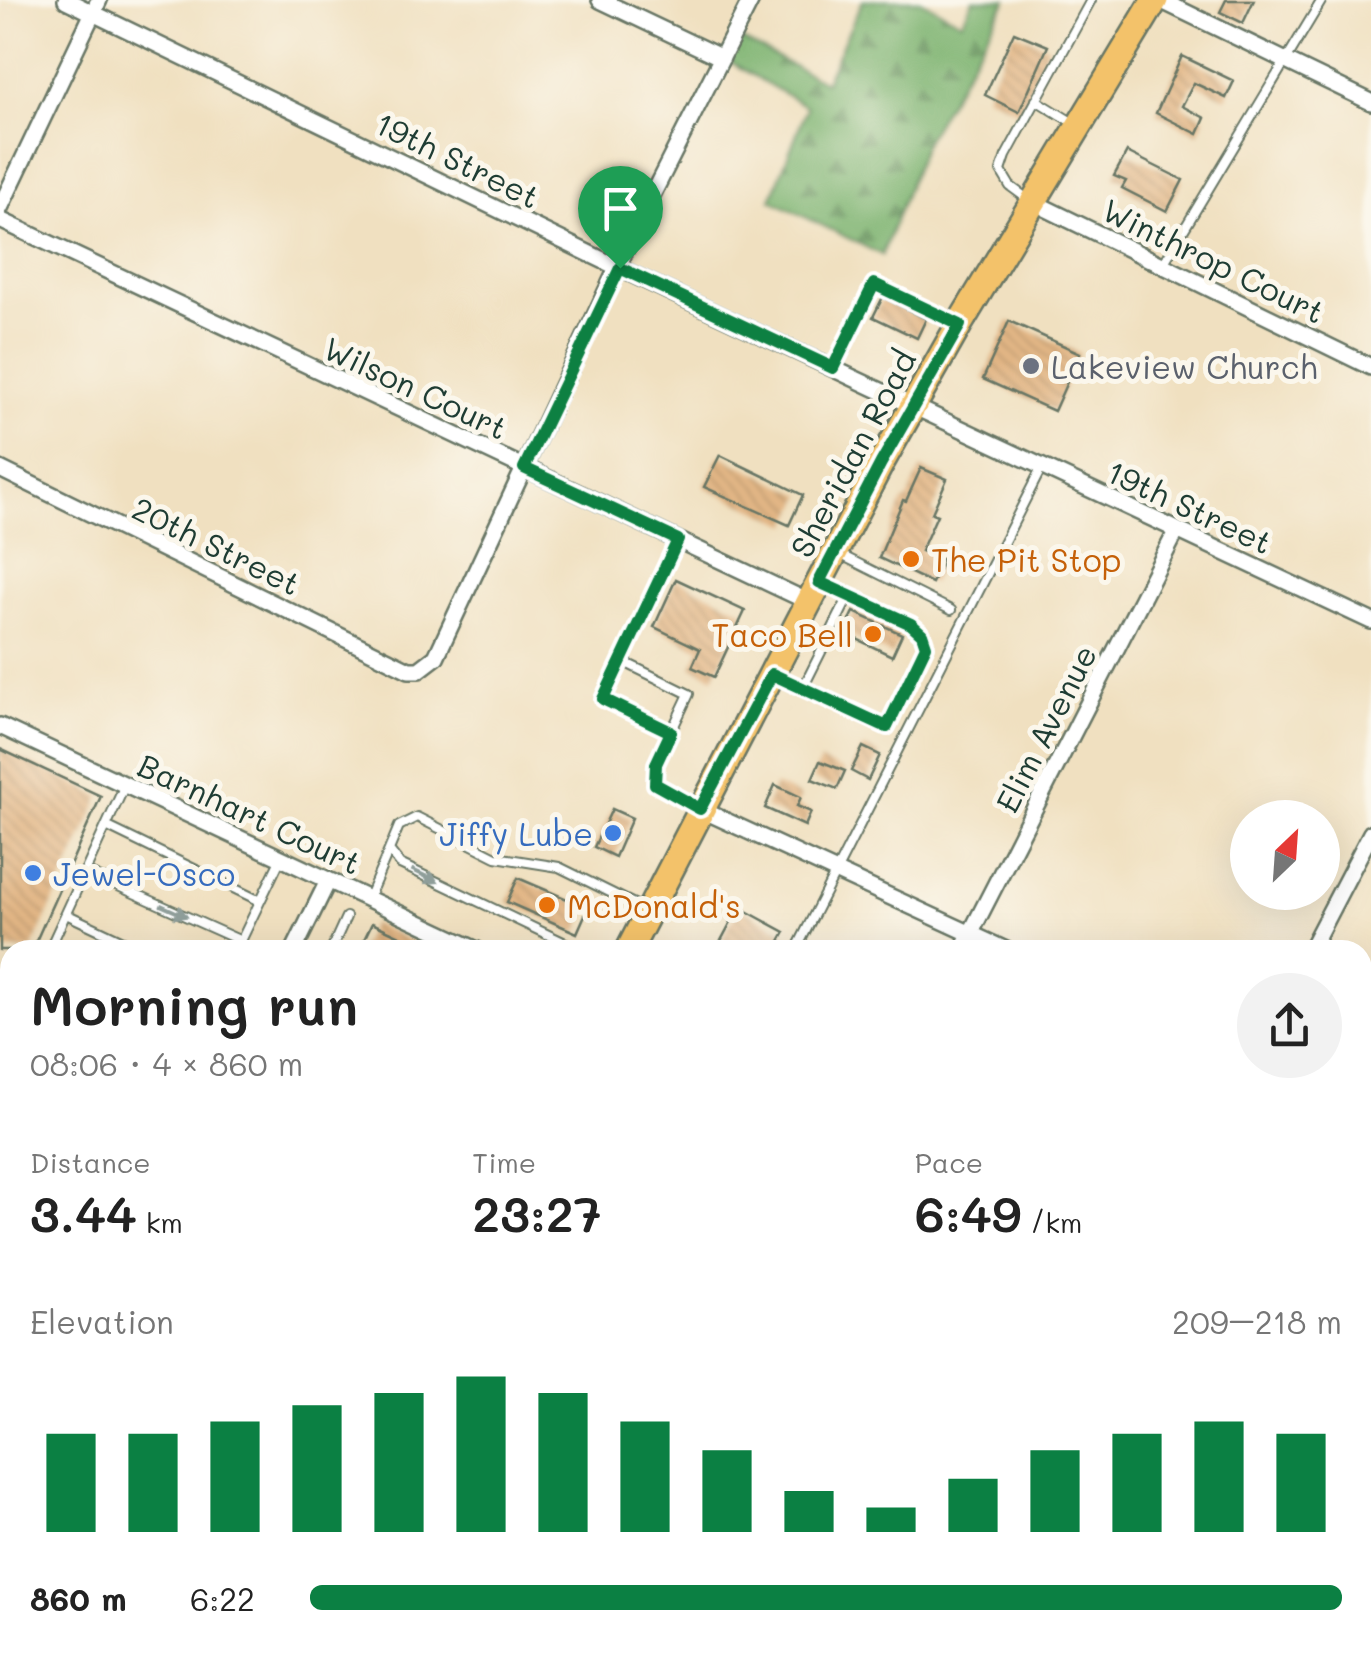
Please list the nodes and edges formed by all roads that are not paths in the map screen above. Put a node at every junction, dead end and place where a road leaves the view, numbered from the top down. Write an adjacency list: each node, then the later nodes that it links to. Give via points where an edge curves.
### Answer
1 (66, 0): 7 (street, 19th Street)
2 (600, 0): 8 (street)
3 (751, 0): 8 (street)
4 (1092, 0): 10 (lane)
5 (1158, 0): 9 (street); 12 (main road, Sheridan Road)
6 (1322, 0): 9 (lane)
7 (96, 6): 14 (street); 17 (street, 19th Street)
8 (722, 58): 17 (street)
9 (1286, 61): 11 (street); 16 (lane)
10 (1036, 100): 12 (lane); 13 (lane, via 1001,171)
11 (1371, 102)
12 (1078, 126): 13 (main road, Sheridan Road)
13 (1033, 202): 16 (street, Winthrop Court); 18 (main road, Sheridan Road)
14 (0, 208)
15 (0, 220): 23 (street, Wilson Court)
16 (1162, 266): 19 (street, Winthrop Court)
17 (620, 268): 20 (street, 19th Street); 23 (street)
18 (960, 325): 20 (lane, via 874,284); 21 (main road, Sheridan Road)
19 (1371, 366)
20 (833, 368): 21 (street, 19th Street)
21 (913, 406): 22 (street, 19th Street); 27 (main road, Sheridan Road)
22 (1042, 467): 25 (street, 19th Street); 45 (lane)
23 (524, 468): 24 (street, 20th Street, via 436,657 419,670); 26 (street, Wilson Court)
24 (0, 469)
25 (1177, 530): 31 (street, 19th Street); 53 (street, Elim Avenue)
26 (678, 540): 28 (street, Wilson Court); 32 (lane)
27 (835, 552): 28 (main road, Sheridan Road); 30 (lane)
28 (814, 592): 29 (lane); 33 (main road, Sheridan Road)
29 (849, 596): 34 (lane); 34 (lane, via 911,624 926,646 887,727)
30 (952, 610)
31 (1371, 621)
32 (620, 660): 36 (lane, via 603,699); 36 (lane, via 689,694)
33 (772, 674): 34 (lane); 38 (main road, Sheridan Road)
34 (803, 688)
35 (0, 726): 37 (street, Barnhart Court)
36 (671, 732): 38 (lane, via 655,784)
37 (125, 785): 39 (lane); 42 (street, Barnhart Court)
38 (700, 809): 45 (street); 50 (main road, Sheridan Road)
39 (106, 826): 44 (lane); 49 (lane)
40 (1371, 832): 43 (street)
41 (389, 850): 48 (lane); 50 (lane, via 400,826 417,818 496,857 559,867); 61 (lane, one-way to 61, via 400,864)
42 (280, 858): 47 (street, Barnhart Court); 49 (lane)
43 (1352, 869): 46 (street); 66 (street)
44 (86, 871): 51 (lane); 56 (lane, one-way to 56)
45 (836, 871): 53 (street); 63 (lane)
46 (1371, 878)
47 (328, 881): 48 (street, Barnhart Court); 58 (street)
48 (368, 899): 60 (street, Barnhart Court)
49 (260, 901): 57 (lane)
50 (648, 911): 62 (main road, Sheridan Road)
51 (66, 914): 54 (lane); 55 (lane)
52 (346, 917): 59 (lane)
53 (971, 933): 64 (street, Elim Avenue); 65 (street)
54 (54, 940)
55 (121, 940)
56 (227, 940)
57 (242, 940)
58 (299, 940)
59 (336, 940)
60 (447, 940)
61 (559, 940)
62 (633, 940)
63 (801, 940)
64 (967, 940)
65 (985, 940)
66 (1315, 940)

